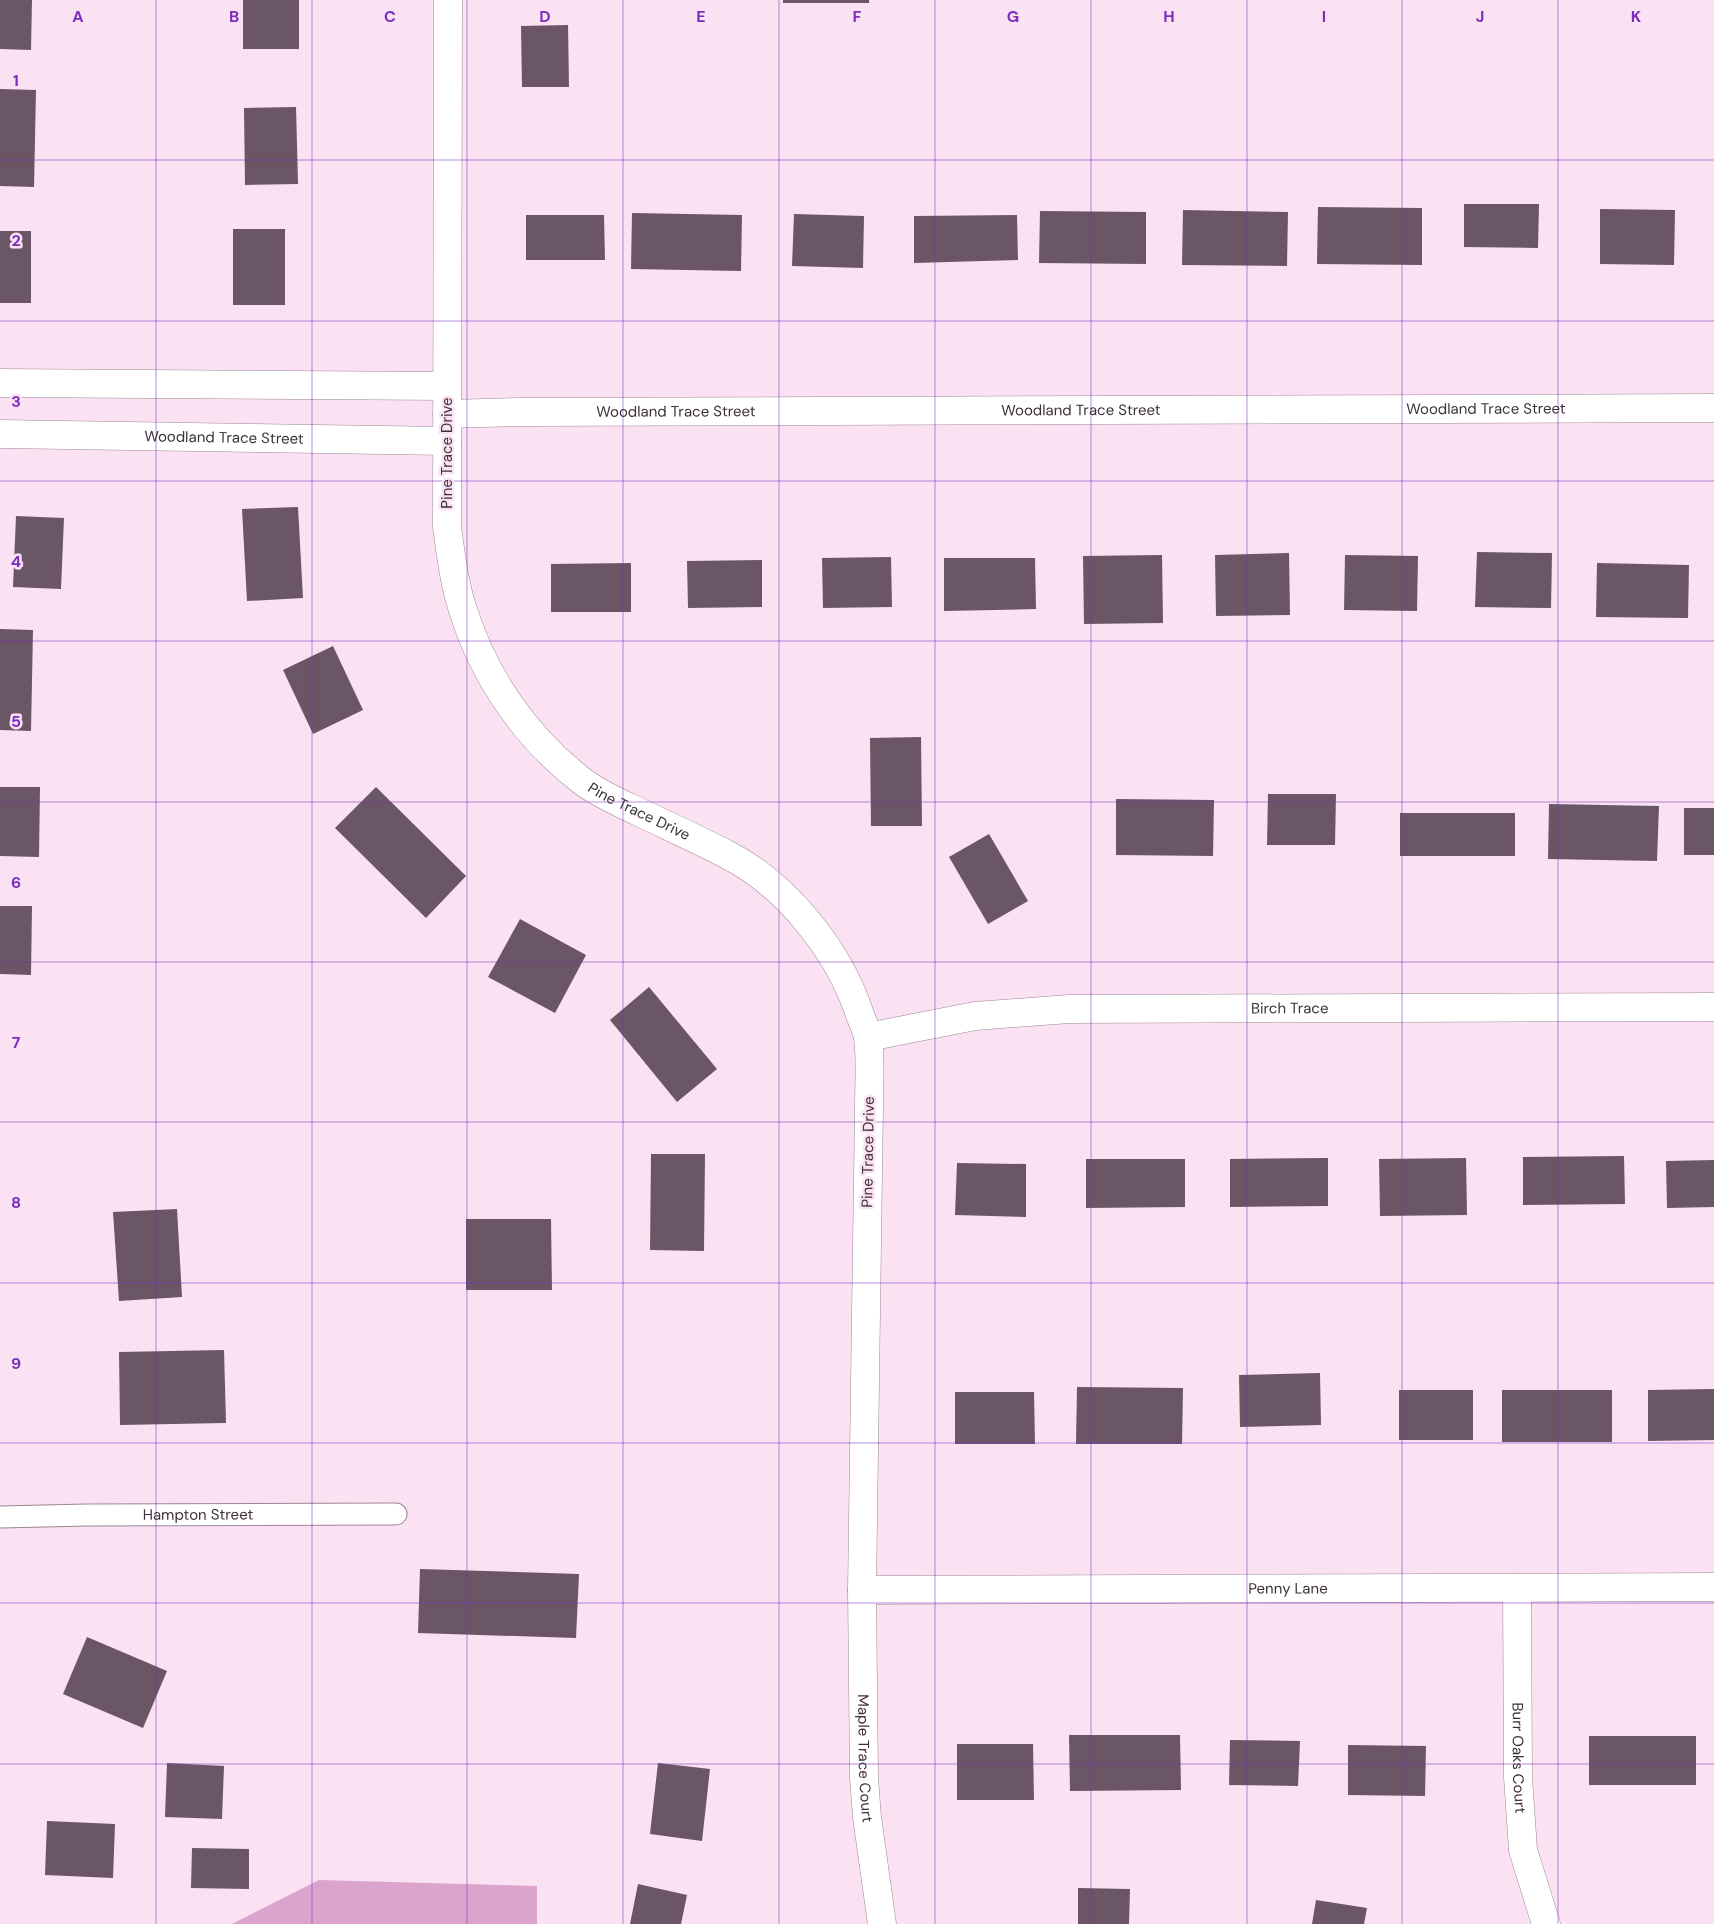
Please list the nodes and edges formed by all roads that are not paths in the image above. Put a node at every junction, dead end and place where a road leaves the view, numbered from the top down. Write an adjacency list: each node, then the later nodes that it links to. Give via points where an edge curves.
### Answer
1 (448, 0): 3 (street, Pine Trace Drive)
2 (0, 383): 3 (street)
3 (447, 386): 5 (street, Pine Trace Drive)
4 (1714, 408): 5 (street, Woodland Trace Street)
5 (447, 414): 7 (street, Pine Trace Drive)
6 (0, 434): 7 (street, Woodland Trace Street)
7 (447, 441): 9 (street, Pine Trace Drive, via 448,527 454,576 474,642 503,697 537,740 583,782 617,802 728,855 782,894 809,923 835,962 855,998)
8 (1714, 1006): 9 (street, Birch Trace, via 1069,1009 975,1016)
9 (868, 1037): 14 (street, Pine Trace Drive)
10 (396, 1514): 11 (lane, Hampton Street)
11 (0, 1517)
12 (1714, 1587): 13 (street, Penny Lane)
13 (1517, 1588): 14 (street, Penny Lane); 16 (street, Burr Oaks Court, via 1518,1777 1523,1850)
14 (862, 1590): 15 (street, Maple Trace Court, via 864,1778)
15 (882, 1924)
16 (1546, 1924)

